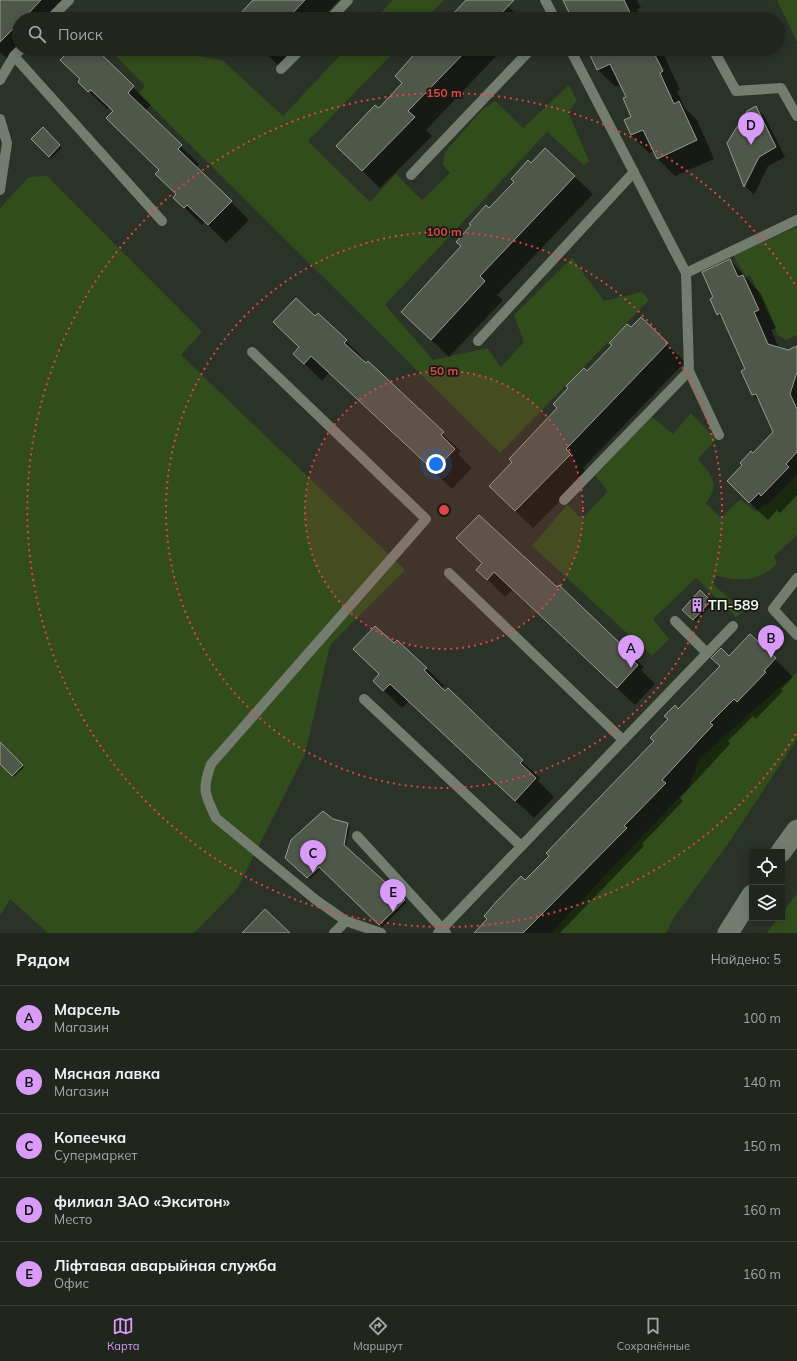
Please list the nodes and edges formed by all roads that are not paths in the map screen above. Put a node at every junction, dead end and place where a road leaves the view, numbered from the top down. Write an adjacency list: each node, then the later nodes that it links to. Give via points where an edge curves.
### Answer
1 (69, 0): 4 (lane)
2 (348, 0): 5 (lane)
3 (545, 0): 6 (lane)
4 (57, 12)
5 (337, 12)
6 (551, 12)
7 (15, 56): 14 (lane)
8 (20, 56): 21 (lane)
9 (294, 56): 13 (lane)
10 (524, 56): 18 (lane)
11 (574, 56): 17 (lane)
12 (717, 56): 15 (lane, via 736,90 781,88)
13 (281, 70)
14 (0, 80)
15 (797, 116)
16 (0, 119): 19 (lane, via 7,143)
17 (634, 172): 22 (lane); 23 (lane)
18 (411, 175)
19 (0, 190)
20 (797, 220): 22 (lane)
21 (162, 221)
22 (686, 273): 25 (lane)
23 (478, 341)
24 (252, 352): 41 (lane, via 426,519 211,764 204,782 207,800 216,818 316,900)
25 (689, 371): 26 (lane); 27 (lane)
26 (719, 435)
27 (564, 500)
28 (449, 573): 35 (lane)
29 (797, 578): 32 (lane, via 773,609)
30 (675, 621): 33 (lane)
31 (733, 626): 33 (lane)
32 (797, 635)
33 (707, 653): 35 (lane)
34 (364, 699): 38 (lane)
35 (623, 740): 38 (lane)
36 (797, 830): 39 (street)
37 (357, 836): 42 (lane)
38 (521, 846): 42 (lane)
39 (783, 849)
40 (749, 900): 45 (street)
41 (346, 921): 43 (lane); 44 (lane)
42 (442, 932)
43 (334, 933)
44 (381, 933)
45 (728, 933)

